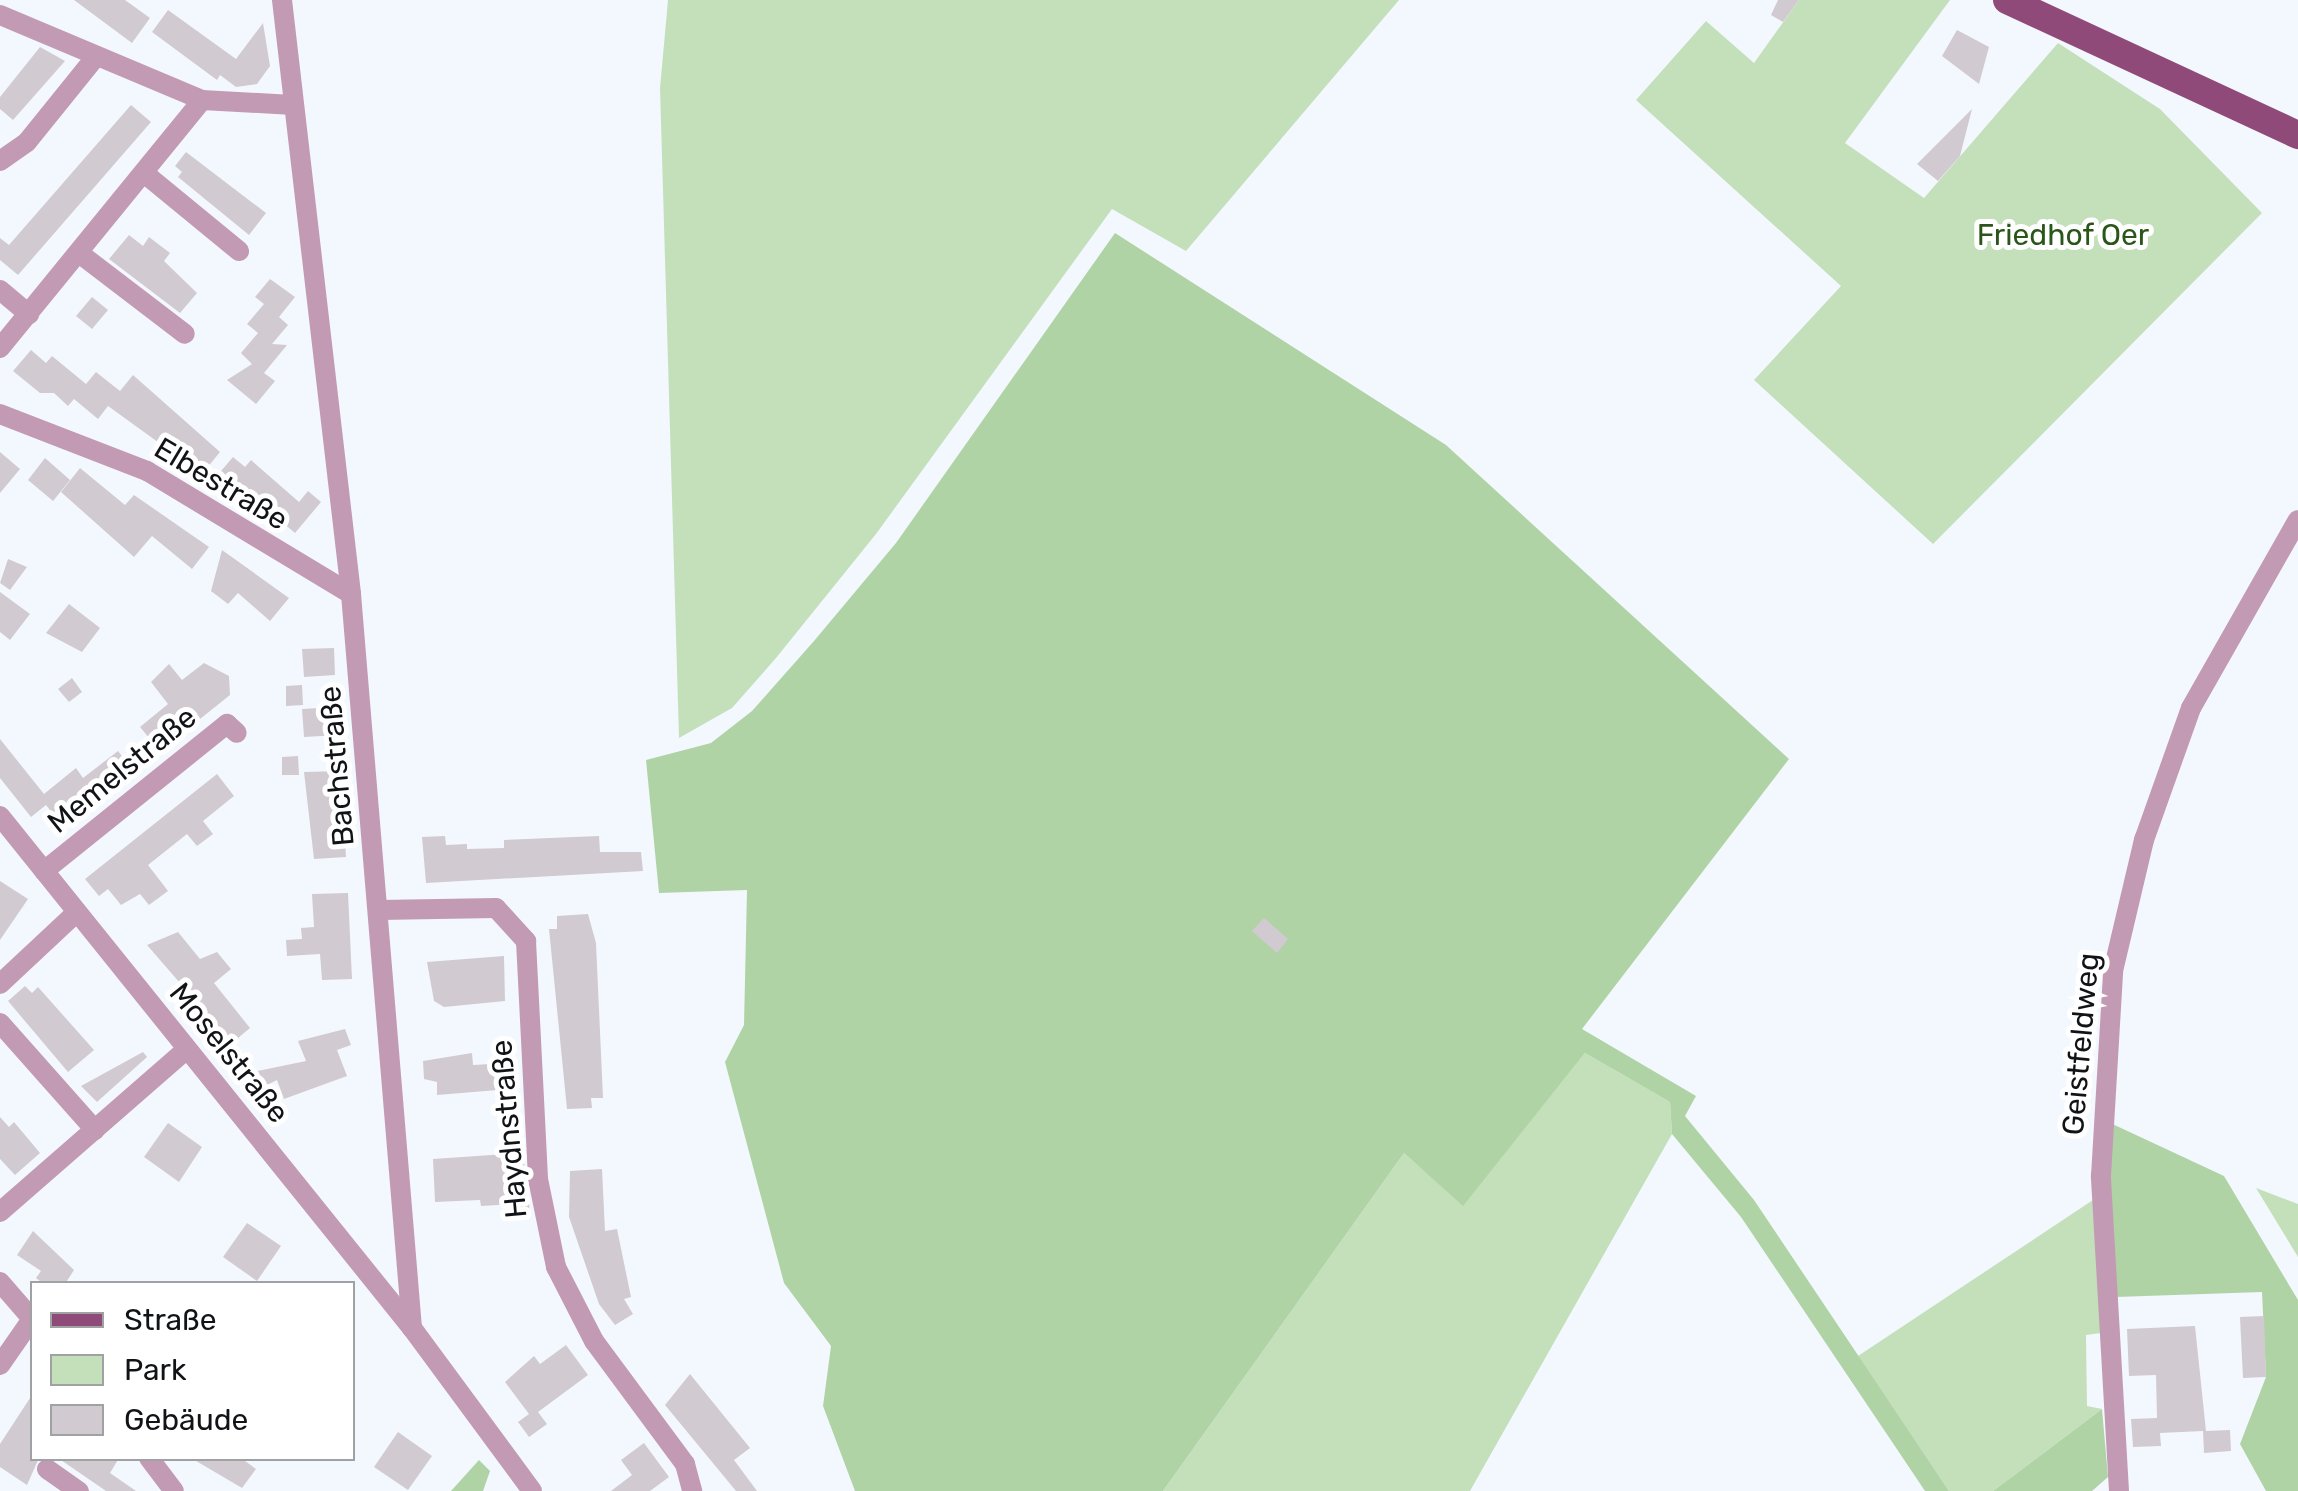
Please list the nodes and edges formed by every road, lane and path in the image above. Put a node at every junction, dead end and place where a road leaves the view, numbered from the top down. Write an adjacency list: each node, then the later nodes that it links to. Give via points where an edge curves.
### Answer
1 (282, 0): 6 (street, Bachstraße)
2 (2007, 0): 7 (main road)
3 (0, 15): 4 (street)
4 (94, 59): 5 (street); 8 (street, via 27,142)
5 (202, 100): 6 (street); 9 (street)
6 (292, 105): 18 (street, Bachstraße)
7 (2298, 135)
8 (0, 160)
9 (144, 172): 10 (street); 11 (street)
10 (239, 251)
11 (78, 253): 13 (street); 14 (street)
12 (0, 290): 13 (street)
13 (29, 314): 15 (street)
14 (185, 334)
15 (0, 348)
16 (0, 414): 18 (street, Elbestraße, via 147,470)
17 (2298, 520): 40 (street, Geistfeldweg, via 2190,708 2144,840 2114,971 2102,1176)
18 (351, 594): 22 (street, Bachstraße)
19 (237, 733): 21 (street, Memelstraße, via 227,724)
20 (0, 816): 21 (street, Moselstraße)
21 (44, 871): 23 (street, Moselstraße)
22 (380, 910): 32 (street, Bachstraße); 39 (street, Haydnstraße, via 496,908 526,941 538,1179 556,1266 594,1341 685,1464)
23 (77, 912): 24 (street); 26 (street, Moselstraße)
24 (0, 984)
25 (0, 1023): 27 (street)
26 (187, 1049): 27 (street); 32 (street, Moselstraße)
27 (94, 1130): 28 (street)
28 (4, 1201)
29 (0, 1282): 30 (street)
30 (30, 1316)
31 (30, 1321): 33 (street)
32 (412, 1328): 38 (street)
33 (0, 1365)
34 (151, 1461): 37 (street)
35 (47, 1470): 36 (street)
36 (79, 1491)
37 (174, 1491)
38 (532, 1491)
39 (692, 1491)
40 (2119, 1491)

